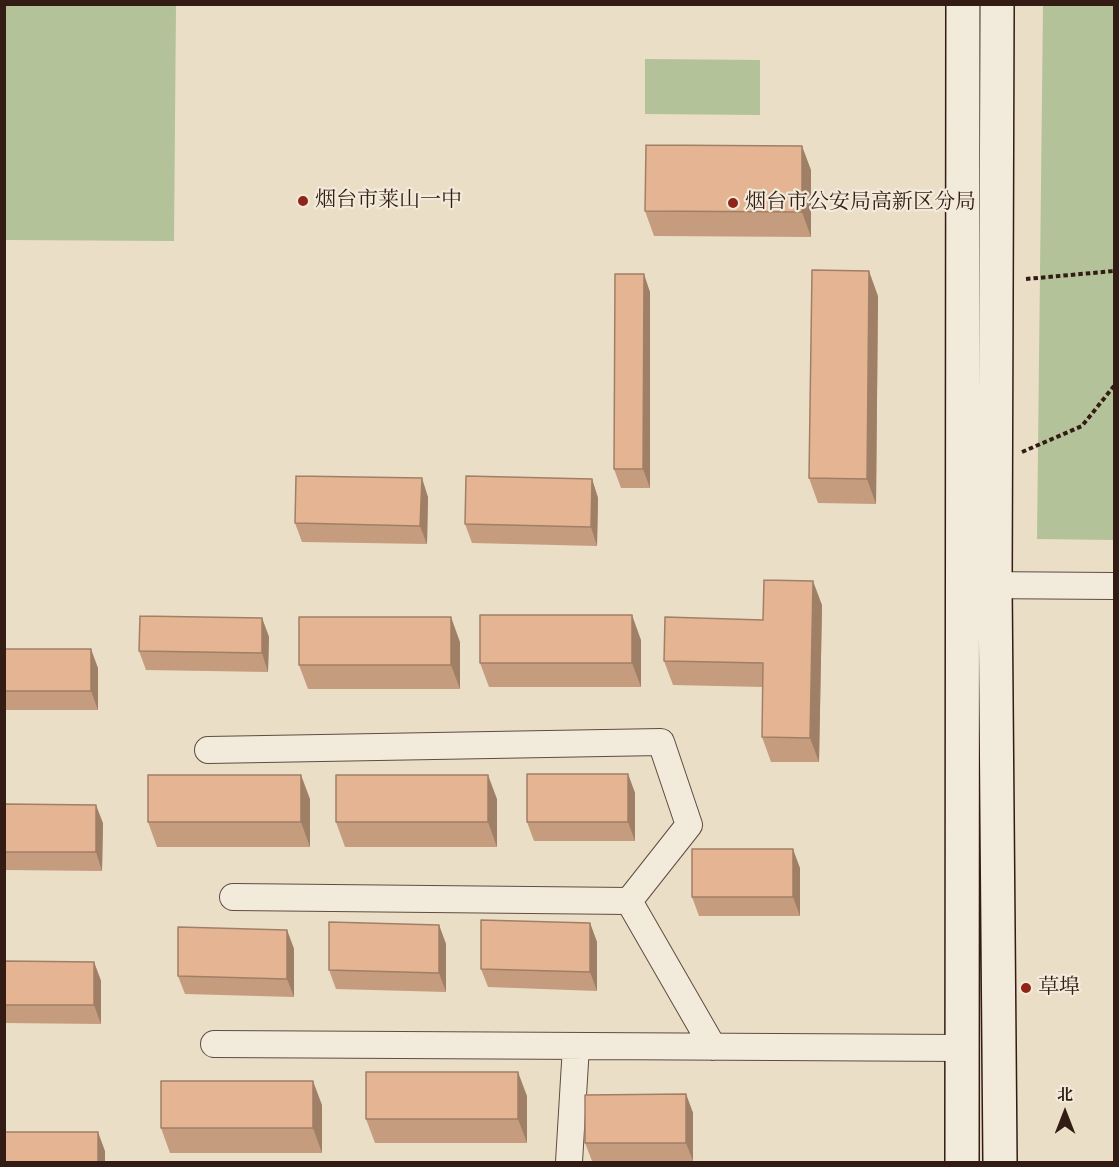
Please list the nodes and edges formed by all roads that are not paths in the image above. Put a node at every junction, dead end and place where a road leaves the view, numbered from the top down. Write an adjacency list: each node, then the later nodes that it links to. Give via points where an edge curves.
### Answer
1 (963, 4): 3 (street)
2 (997, 4): 4 (street)
3 (962, 584): 4 (street); 12 (street)
4 (995, 585): 5 (street); 15 (street)
5 (1114, 586)
6 (208, 750): 8 (street, via 661,742 689,825)
7 (233, 897): 8 (street)
8 (629, 901): 11 (street)
9 (214, 1044): 10 (street)
10 (576, 1046): 11 (street); 13 (street)
11 (713, 1047): 12 (street)
12 (962, 1048): 14 (street)
13 (569, 1162)
14 (962, 1162)
15 (1000, 1162)

